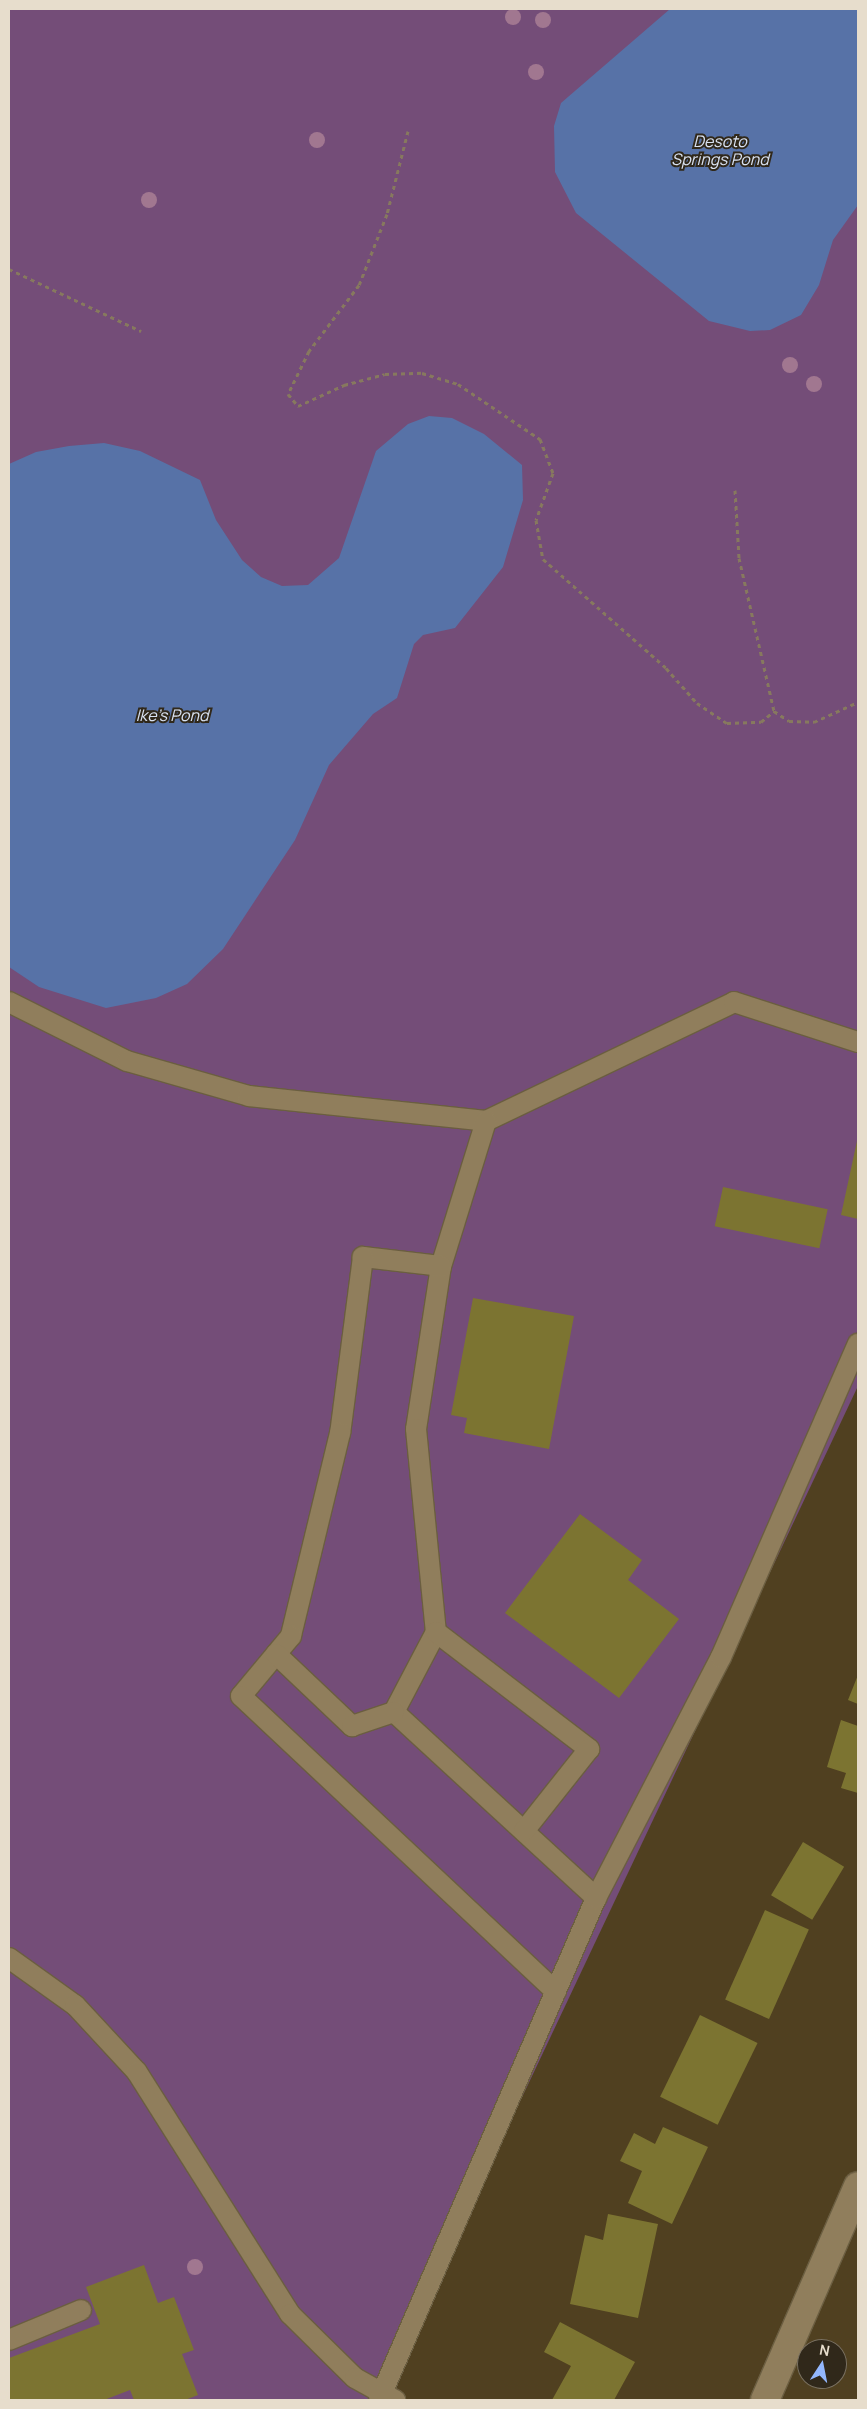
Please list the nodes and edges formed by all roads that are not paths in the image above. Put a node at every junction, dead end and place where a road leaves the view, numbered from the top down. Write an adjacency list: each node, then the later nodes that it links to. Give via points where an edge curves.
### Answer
1 (9, 1002): 3 (lane, via 126,1061 249,1096)
2 (858, 1042): 3 (lane, via 734,1002)
3 (486, 1121): 4 (lane)
4 (441, 1266): 6 (lane, via 416,1429); 7 (lane, via 363,1257 340,1433 291,1636)
5 (858, 1344): 10 (lane, via 721,1657)
6 (436, 1632): 8 (lane); 9 (lane, via 589,1749)
7 (276, 1654): 8 (lane, via 352,1726); 12 (lane, via 241,1696)
8 (394, 1712): 9 (lane)
9 (524, 1831): 10 (lane)
10 (596, 1898): 12 (lane)
11 (9, 1958): 16 (lane, via 75,2005 137,2072 290,2314 348,2372)
12 (556, 1992): 16 (lane)
13 (858, 2186): 17 (street)
14 (80, 2310): 15 (lane)
15 (9, 2340)
16 (385, 2398)
17 (765, 2400)

